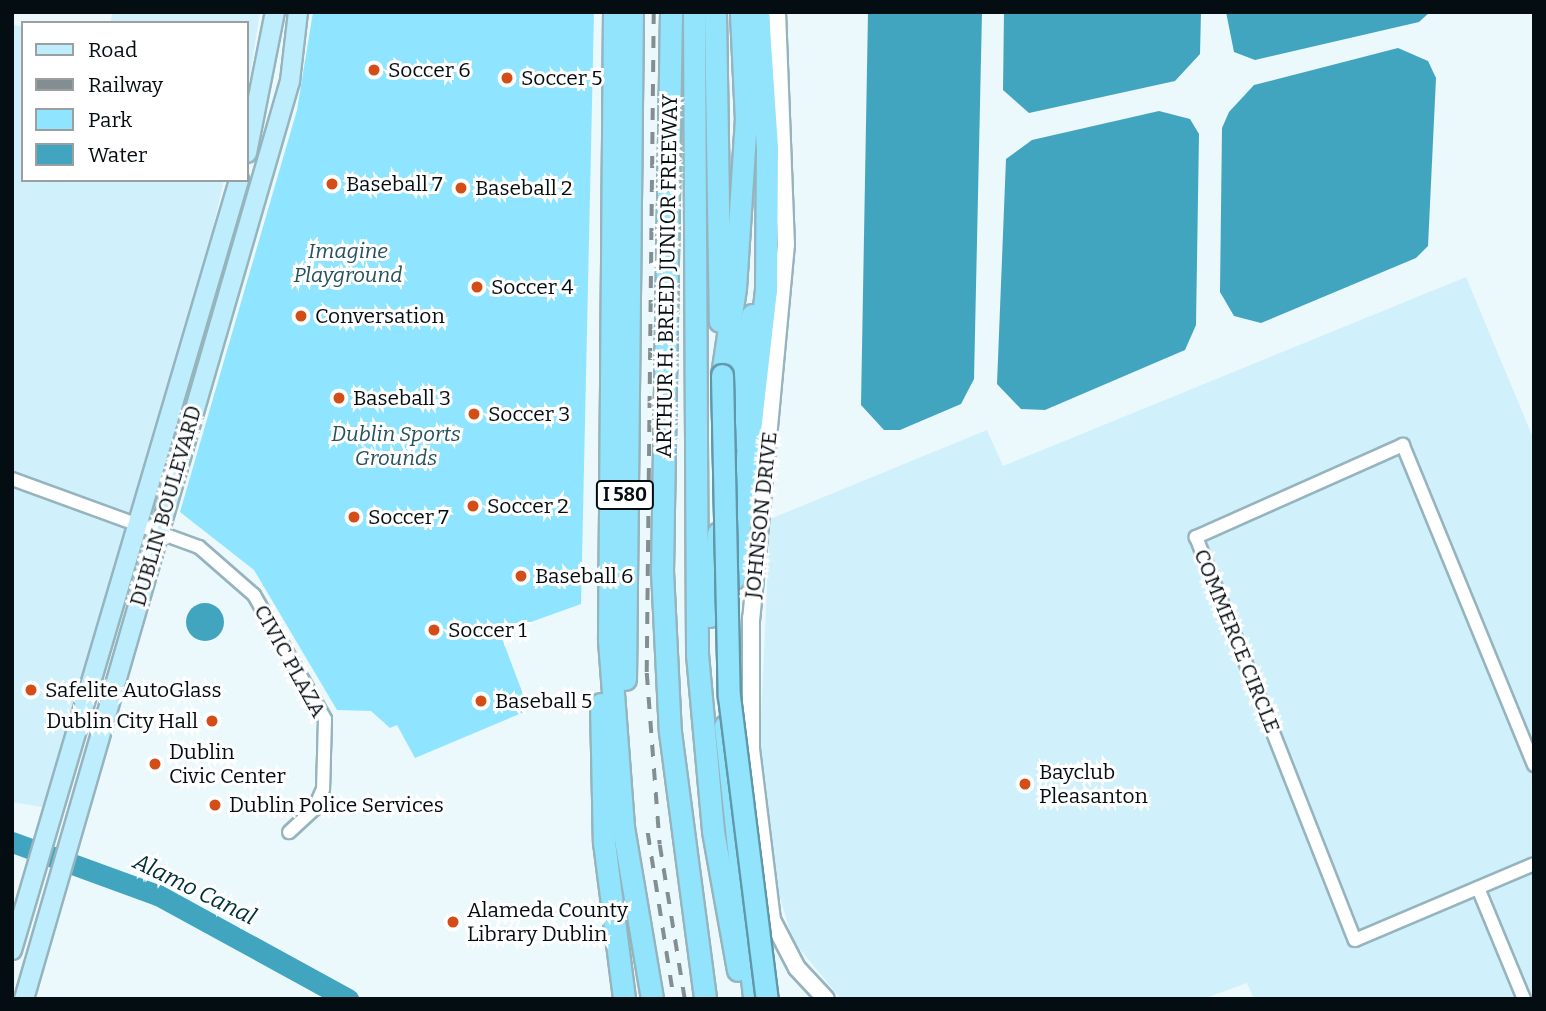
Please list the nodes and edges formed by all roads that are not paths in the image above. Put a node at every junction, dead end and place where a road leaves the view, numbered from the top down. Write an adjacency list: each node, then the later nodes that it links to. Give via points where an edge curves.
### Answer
1 (275, 12): 11 (main road)
2 (298, 12): 14 (main road, DUBLIN BOULEVARD, via 290,81)
3 (614, 12): 21 (highway, I 580)
4 (632, 12): 27 (highway, I 580, via 625,692 651,940)
5 (671, 12): 31 (highway, ARTHUR H. BREED JUNIOR FREEWAY / I 580, via 662,571 670,732)
6 (694, 12): 20 (highway)
7 (715, 12): 16 (highway)
8 (741, 12): 16 (highway, via 746,120)
9 (758, 12): 15 (highway, via 767,148)
10 (777, 12): 35 (street, JOHNSON DRIVE, via 786,244 751,618 751,749 772,920 797,968)
11 (255, 125): 12 (main road); 14 (main road, via 264,136 245,202)
12 (248, 150)
13 (238, 182): 18 (main road, DUBLIN BOULEVARD)
14 (253, 211): 19 (main road, DUBLIN BOULEVARD)
15 (763, 265): 20 (highway, via 732,425); 33 (highway, via 764,324 729,614 725,719)
16 (727, 288): 34 (highway, bridge, via 722,374 729,695)
17 (12, 479): 18 (street, CIVIC PLAZA)
18 (138, 521): 19 (street, CIVIC PLAZA); 26 (main road, DUBLIN BOULEVARD)
19 (158, 529): 23 (street, CIVIC PLAZA, via 199,547 254,595 325,719 323,789 314,808); 28 (main road, DUBLIN BOULEVARD)
20 (703, 626): 32 (highway, via 697,654 713,831)
21 (609, 640): 27 (highway, I 580, via 623,827); 29 (highway, via 601,702 602,795)
22 (1534, 765): 25 (street, COMMERCE CIRCLE, via 1403,445 1196,537 1355,940)
23 (289, 832)
24 (1534, 864): 25 (street, COMMERCE CIRCLE)
25 (1478, 888): 36 (street)
26 (12, 950)
27 (647, 977): 30 (highway, I 580)
28 (24, 999)
29 (624, 999)
30 (652, 999)
31 (705, 999)
32 (743, 999)
33 (754, 999)
34 (766, 999)
35 (826, 999)
36 (1524, 999)

